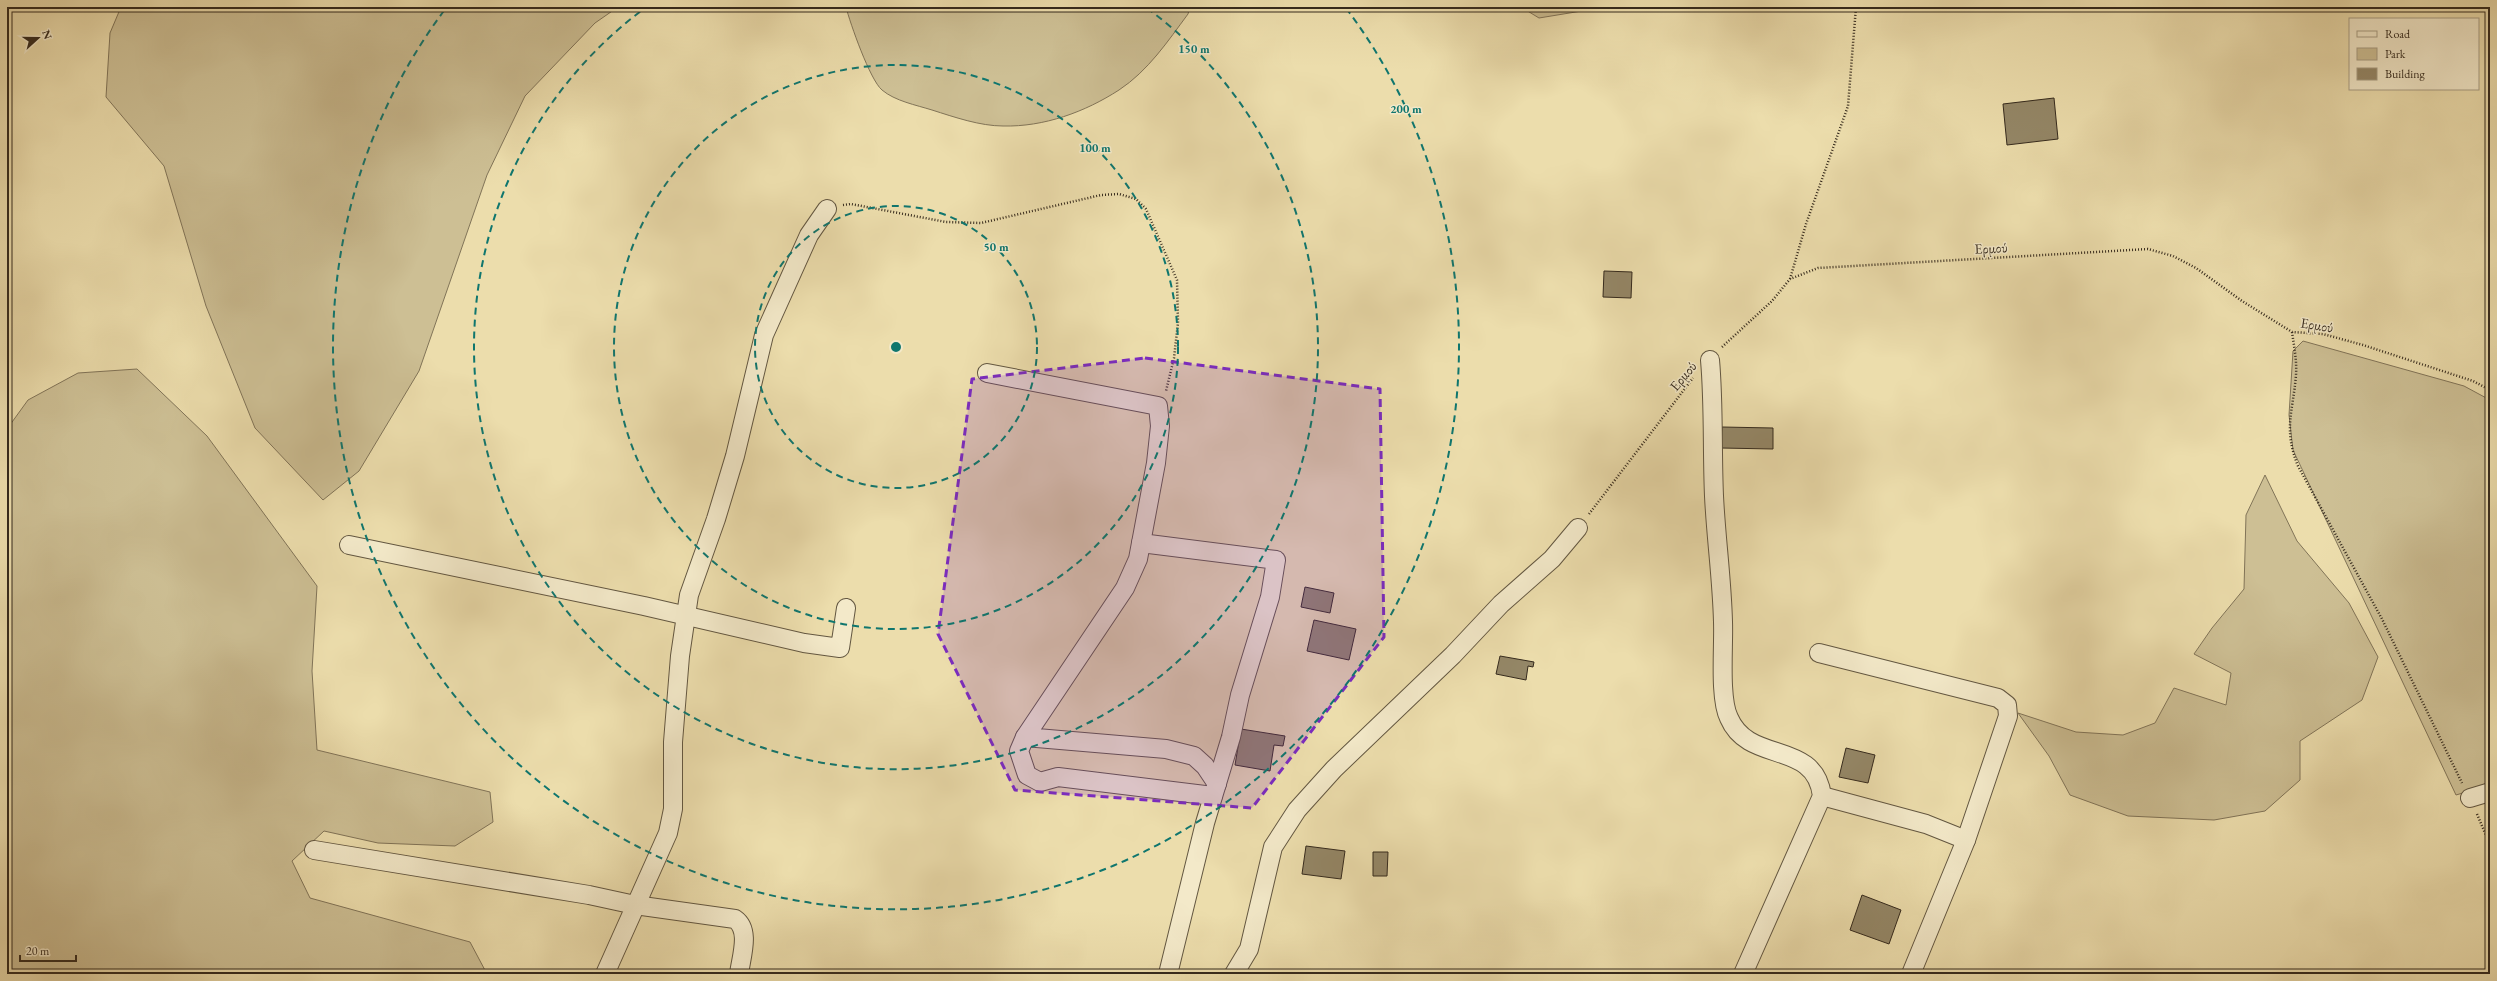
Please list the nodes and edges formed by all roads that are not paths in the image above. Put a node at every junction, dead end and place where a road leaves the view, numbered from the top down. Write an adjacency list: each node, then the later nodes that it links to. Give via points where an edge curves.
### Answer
1 (827, 209): 8 (street, via 809,235 764,335 735,456 689,595)
2 (1710, 360): 13 (street, via 1714,495 1723,620 1725,702 1729,718 1739,733 1752,742 1770,752 1804,762 1820,782)
3 (987, 373): 5 (street, via 1158,406 1160,426 1156,463)
4 (1578, 528): 21 (street, via 1552,559 1501,604 1453,655 1334,769 1297,810 1273,847 1249,949)
5 (1141, 543): 10 (street, via 1138,559 1125,588); 11 (street, via 1276,560 1270,597)
6 (349, 545): 8 (street)
7 (846, 608): 8 (street, via 840,648)
8 (686, 616): 17 (street, via 673,742 673,809 668,833)
9 (1818, 653): 15 (street, via 1990,696 2003,700 2007,705 2008,716)
10 (1025, 737): 11 (street, via 1166,749 1194,756 1205,766); 11 (street, via 1019,751 1027,775 1040,782 1058,777)
11 (1215, 790): 20 (street)
12 (2490, 792): 14 (street)
13 (1822, 796): 15 (street, via 1926,824); 22 (street)
14 (2470, 798)
15 (1966, 840): 23 (street)
16 (314, 850): 17 (street, via 589,895)
17 (635, 905): 18 (street); 19 (street, via 735,919 742,924 745,932)
18 (605, 974)
19 (739, 974)
20 (1168, 974)
21 (1234, 974)
22 (1743, 974)
23 (1911, 974)

